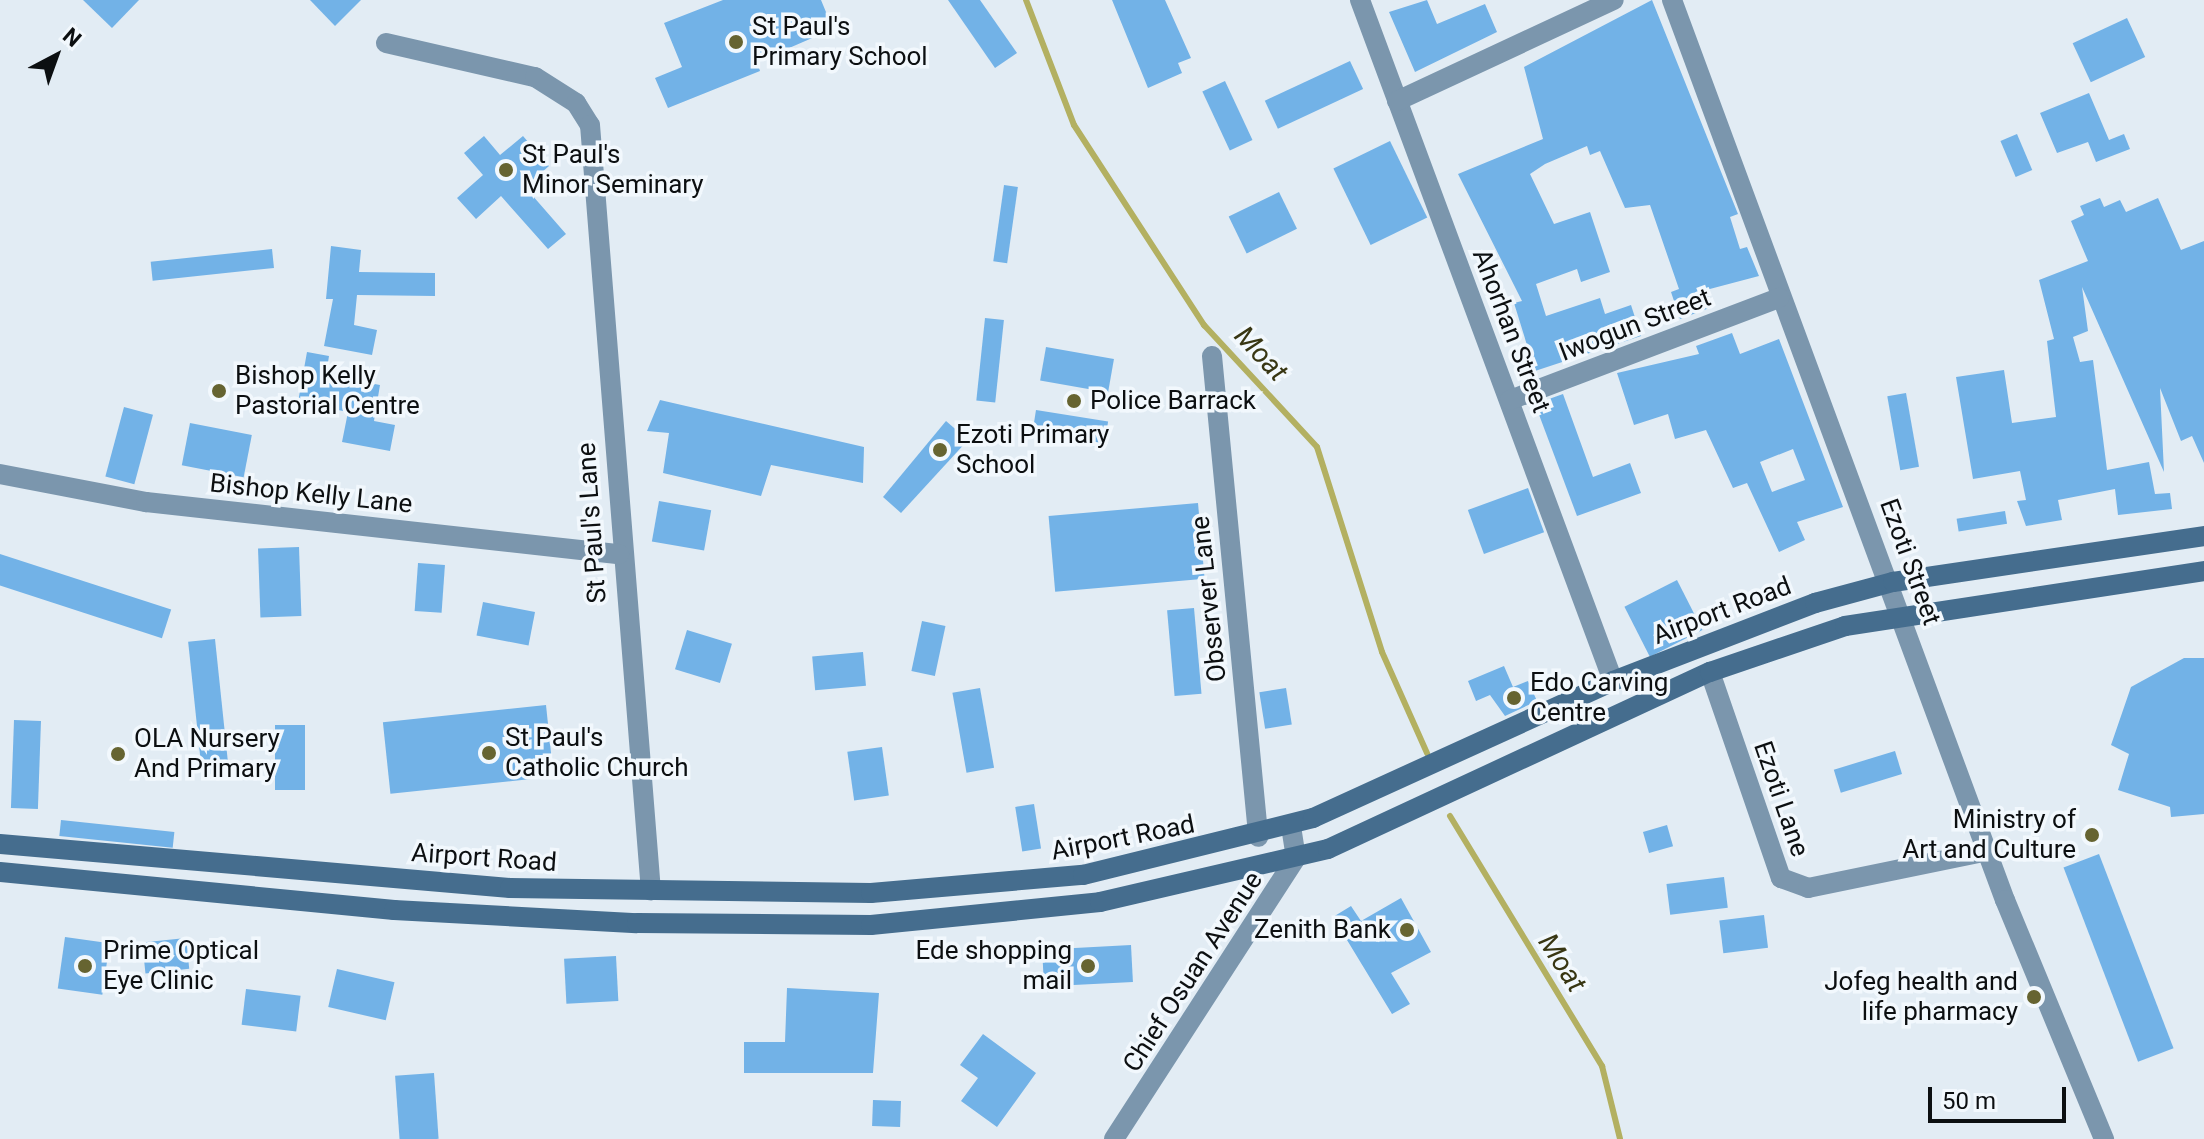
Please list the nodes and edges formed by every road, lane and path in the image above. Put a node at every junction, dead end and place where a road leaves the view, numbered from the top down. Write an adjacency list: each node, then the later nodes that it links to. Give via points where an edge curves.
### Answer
1 (1360, 0): 5 (street, Ahorhan Street)
2 (1614, 0): 5 (street)
3 (1672, 0): 6 (street, Ezoti Street)
4 (386, 43): 11 (street, St Paul's Lane, via 558,88 590,125 596,150)
5 (1397, 101): 8 (street, Ahorhan Street)
6 (1779, 298): 8 (street, Iwogun Street); 13 (street, Ezoti Street)
7 (1212, 356): 18 (street, Observer Lane)
8 (1510, 400): 16 (street, Ahorhan Street)
9 (0, 474): 11 (street, Bishop Kelly Lane, via 146,502)
10 (2204, 536): 13 (main road, Airport Road)
11 (619, 554): 23 (street, St Paul's Lane)
12 (2204, 571): 14 (main road, Airport Road)
13 (1893, 582): 14 (street, Ezoti Street); 16 (main road, Airport Road, via 1815,603)
14 (1901, 616): 15 (main road, Airport Road, via 1845,626); 20 (street, Ezoti Street)
15 (1710, 672): 20 (street, Ezoti Lane, via 1781,878 1808,888); 21 (main road, Airport Road)
16 (1613, 681): 17 (main road, Airport Road)
17 (1291, 826): 18 (main road, Airport Road); 21 (street, Chief Osuan Avenue)
18 (1258, 837): 23 (main road, Airport Road, via 1083,875 972,889)
19 (0, 844): 23 (main road, Airport Road, via 510,888)
20 (1988, 851): 25 (street, Ezoti Street)
21 (1296, 858): 22 (main road, Airport Road, via 1100,902 871,925 637,923 394,910); 24 (street, Chief Osuan Avenue)
22 (0, 872)
23 (651, 891)
24 (1114, 1139)
25 (2104, 1139)

